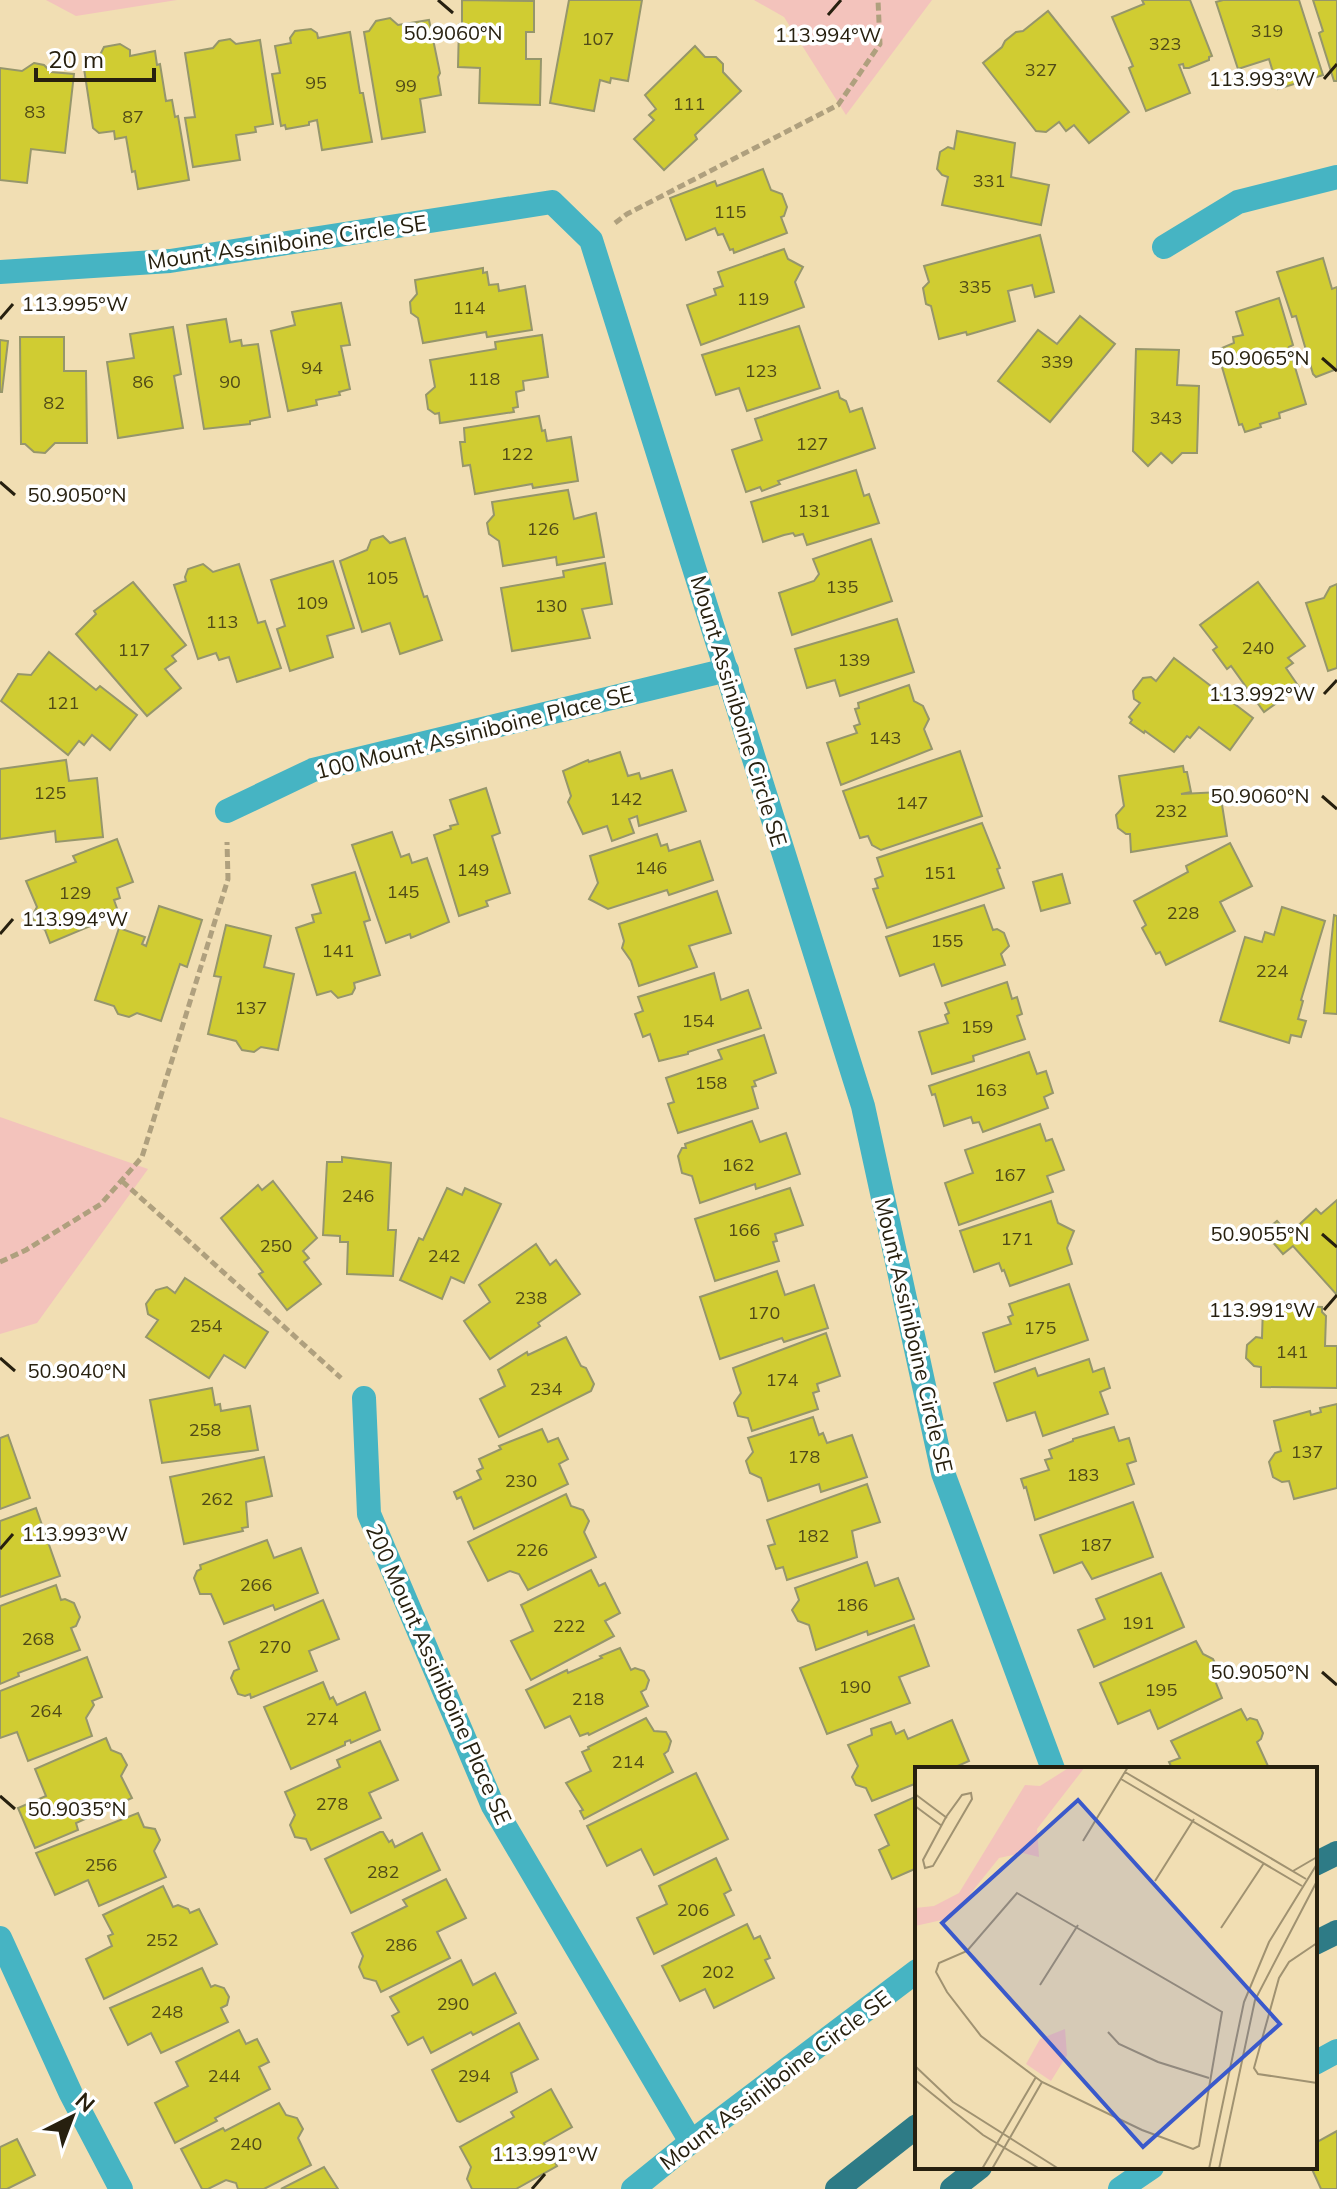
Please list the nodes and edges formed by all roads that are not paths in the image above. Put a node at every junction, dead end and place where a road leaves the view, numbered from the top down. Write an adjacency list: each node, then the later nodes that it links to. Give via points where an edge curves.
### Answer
1 (1337, 177): 2 (street, via 1238,202)
2 (1164, 247)
3 (0, 272): 4 (street, Mount Assiniboine Circle SE, via 170,261 552,202 591,240)
4 (727, 670): 5 (street, 100 Mount Assiniboine Place SE, via 313,770); 7 (street, Mount Assiniboine Circle SE, via 863,1106 943,1473)
5 (227, 811)
6 (364, 1398): 17 (street, 200 Mount Assiniboine Place SE, via 369,1514 493,1806)
7 (1052, 1767)
8 (1337, 1853): 9 (main road)
9 (1317, 1863)
10 (1337, 1932): 12 (main road)
11 (0, 1938): 20 (street)
12 (1317, 1942)
13 (915, 1973): 17 (street, Mount Assiniboine Circle SE)
14 (1337, 2051): 15 (street)
15 (1317, 2062)
16 (915, 2128): 22 (main road)
17 (691, 2142): 21 (street, Mount Assiniboine Circle SE)
18 (977, 2169): 23 (main road)
19 (1149, 2169): 24 (street)
20 (121, 2189)
21 (633, 2189)
22 (837, 2189)
23 (952, 2189)
24 (1120, 2189)

